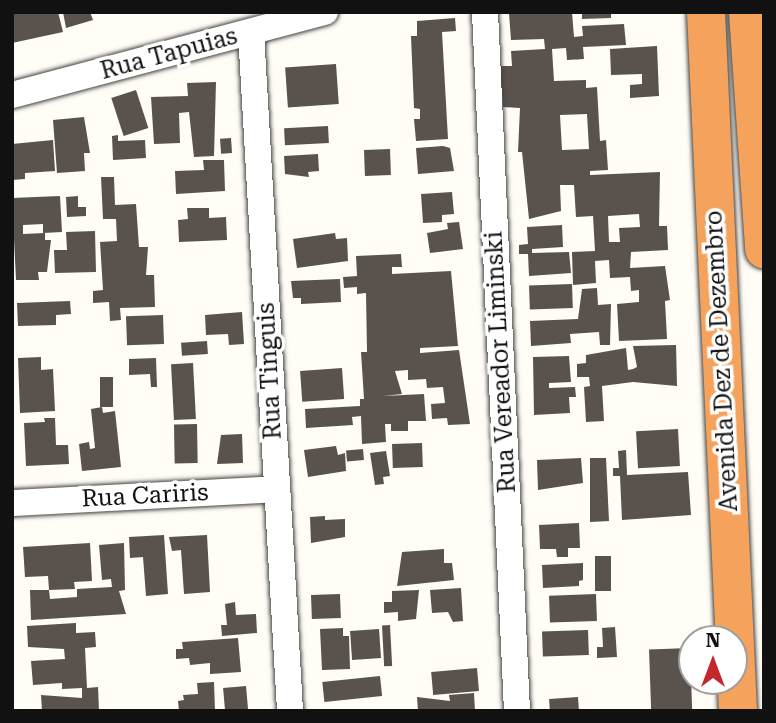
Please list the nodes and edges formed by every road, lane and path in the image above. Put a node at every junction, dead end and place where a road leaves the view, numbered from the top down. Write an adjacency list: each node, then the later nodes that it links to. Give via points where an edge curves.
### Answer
1 (325, 12): 5 (street, Rua Tapuias)
2 (485, 12): 11 (street, Rua Vereador Liminski)
3 (706, 12): 12 (highway, Avenida Dez de Dezembro)
4 (748, 12): 7 (highway, Avenida Dez de Dezembro)
5 (251, 32): 6 (street, Rua Tapuias); 8 (street, Rua Tinguis)
6 (12, 95)
7 (764, 249)
8 (277, 489): 9 (street, Rua Cariris); 10 (street, Rua Tinguis)
9 (12, 503)
10 (289, 711)
11 (517, 711)
12 (738, 711)

